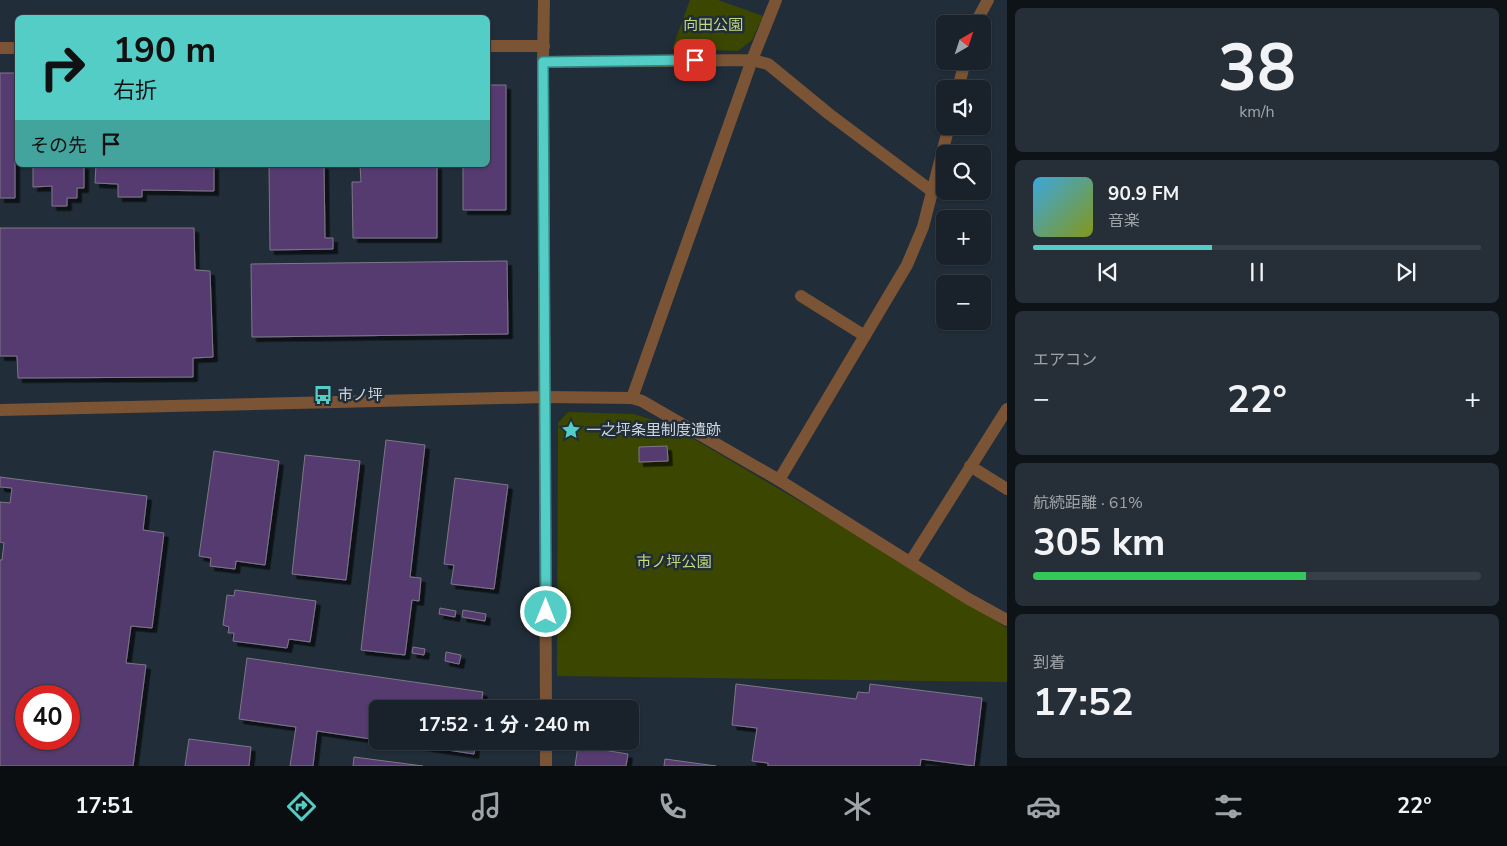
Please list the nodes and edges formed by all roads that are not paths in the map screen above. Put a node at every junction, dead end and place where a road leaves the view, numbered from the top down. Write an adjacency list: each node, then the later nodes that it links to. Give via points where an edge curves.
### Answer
1 (544, 0): 6 (street)
2 (776, 0): 9 (street)
3 (988, 0): 4 (street)
4 (980, 15)
5 (490, 46): 6 (street)
6 (544, 46): 10 (street)
7 (0, 48): 8 (street)
8 (15, 48)
9 (752, 60): 10 (street); 12 (street, via 768,64); 16 (street)
10 (543, 62): 15 (street)
11 (947, 135): 12 (street)
12 (933, 192): 14 (street, via 924,227 907,265)
13 (801, 296): 14 (street)
14 (865, 336): 20 (street)
15 (545, 397): 16 (street); 18 (street); 24 (street)
16 (632, 398): 20 (street)
17 (1007, 409): 19 (street)
18 (0, 410)
19 (970, 466): 21 (street); 22 (street)
20 (779, 480): 22 (street)
21 (1007, 489)
22 (910, 561): 23 (street)
23 (1007, 620)
24 (546, 700)
25 (546, 750): 26 (street)
26 (546, 766)

